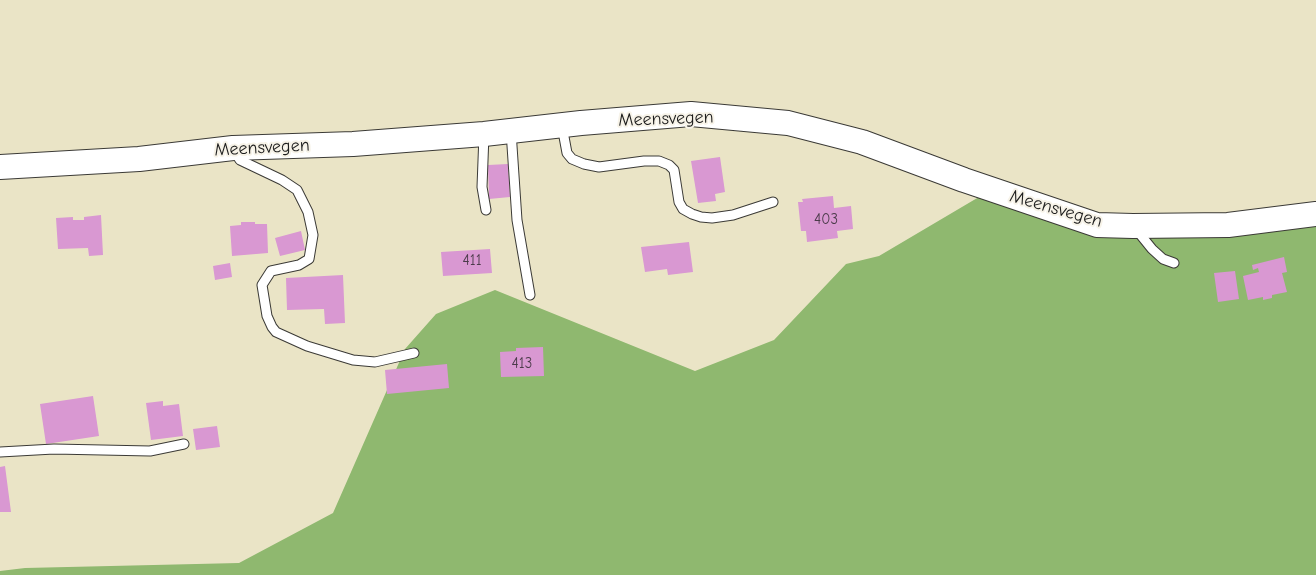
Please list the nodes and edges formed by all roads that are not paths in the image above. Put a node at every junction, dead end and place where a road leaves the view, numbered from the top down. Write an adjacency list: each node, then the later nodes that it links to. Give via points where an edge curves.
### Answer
1 (562, 126): 2 (street, Meensvegen); 6 (lane, via 567,153 584,164 599,167 659,161 669,165 674,170 679,202 692,214 712,218 733,215); 9 (street, Meensvegen, via 691,114 788,123 862,142 1097,225)
2 (511, 131): 3 (street, Meensvegen); 11 (lane, via 517,220)
3 (484, 134): 4 (street, Meensvegen, via 352,144); 7 (lane, via 482,187)
4 (233, 148): 5 (street, Meensvegen, via 138,159); 12 (lane, via 240,160 296,190 308,212 314,235 309,259 299,265 271,271 262,285 267,316 276,332 352,360 375,362)
5 (0, 167)
6 (773, 202)
7 (486, 210)
8 (1316, 214): 9 (street, Meensvegen, via 1228,225)
9 (1133, 226): 10 (lane, via 1163,259)
10 (1174, 263)
11 (530, 295)
12 (414, 353)
13 (184, 444): 14 (lane, via 150,451 54,449)
14 (0, 452)

